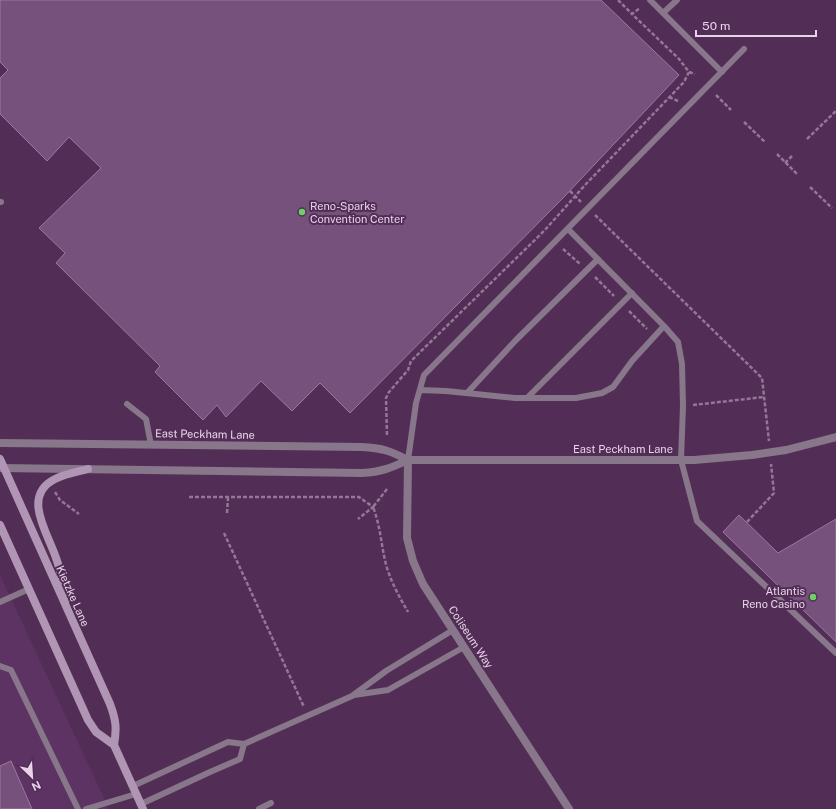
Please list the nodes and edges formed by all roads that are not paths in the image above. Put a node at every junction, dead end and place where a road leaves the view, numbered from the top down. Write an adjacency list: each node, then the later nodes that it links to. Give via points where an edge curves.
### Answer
1 (650, 0): 3 (lane)
2 (677, 0): 3 (lane)
3 (664, 13): 5 (lane)
4 (744, 49): 5 (lane)
5 (722, 72): 6 (lane)
6 (568, 229): 7 (lane); 10 (lane, via 424,375)
7 (598, 259): 8 (lane); 11 (lane, via 516,340)
8 (632, 293): 9 (lane); 12 (lane)
9 (664, 326): 12 (lane, via 632,361 613,387 602,393 576,398); 19 (lane, via 678,342 682,364)
10 (420, 390): 11 (lane); 18 (lane)
11 (468, 394): 12 (lane)
12 (527, 398)
13 (127, 404): 16 (lane, via 146,419)
14 (836, 436): 19 (street, East Peckham Lane, via 786,450)
15 (0, 443): 16 (street, East Peckham Lane)
16 (151, 445): 18 (street, East Peckham Lane, via 379,448)
17 (0, 459): 20 (main road, Kietzke Lane)
18 (408, 460): 19 (street, East Peckham Lane); 21 (street, East Peckham Lane, via 390,469 362,473); 28 (street, Coliseum Way, via 409,546 424,584)
19 (681, 460): 30 (lane, via 696,521)
20 (2, 468): 21 (street, East Peckham Lane); 27 (main road, Kietzke Lane)
21 (88, 469): 27 (main road, via 55,479 44,487 38,500 38,511 56,558)
22 (0, 525): 24 (main road, Kietzke Lane)
23 (0, 538): 24 (main road)
24 (12, 552): 25 (main road, Kietzke Lane)
25 (29, 589): 26 (lane); 34 (main road, Kietzke Lane, via 88,720 96,732)
26 (0, 602)
27 (72, 620): 34 (main road, Kietzke Lane, via 115,717)
28 (453, 630): 29 (street, Coliseum Way); 32 (lane, via 386,671)
29 (464, 647): 32 (lane, via 388,690); 42 (street, Coliseum Way)
30 (836, 653)
31 (0, 666): 39 (lane, via 11,670)
32 (352, 696): 33 (lane)
33 (244, 744): 35 (lane, via 228,742); 38 (lane, via 240,759)
34 (114, 745): 35 (main road, Kietzke Lane)
35 (133, 786): 36 (main road, Kietzke Lane)
36 (136, 794): 38 (main road, Kietzke Lane); 40 (lane)
37 (271, 803): 41 (lane)
38 (142, 807)
39 (78, 809)
40 (86, 809)
41 (259, 809)
42 (569, 809)

